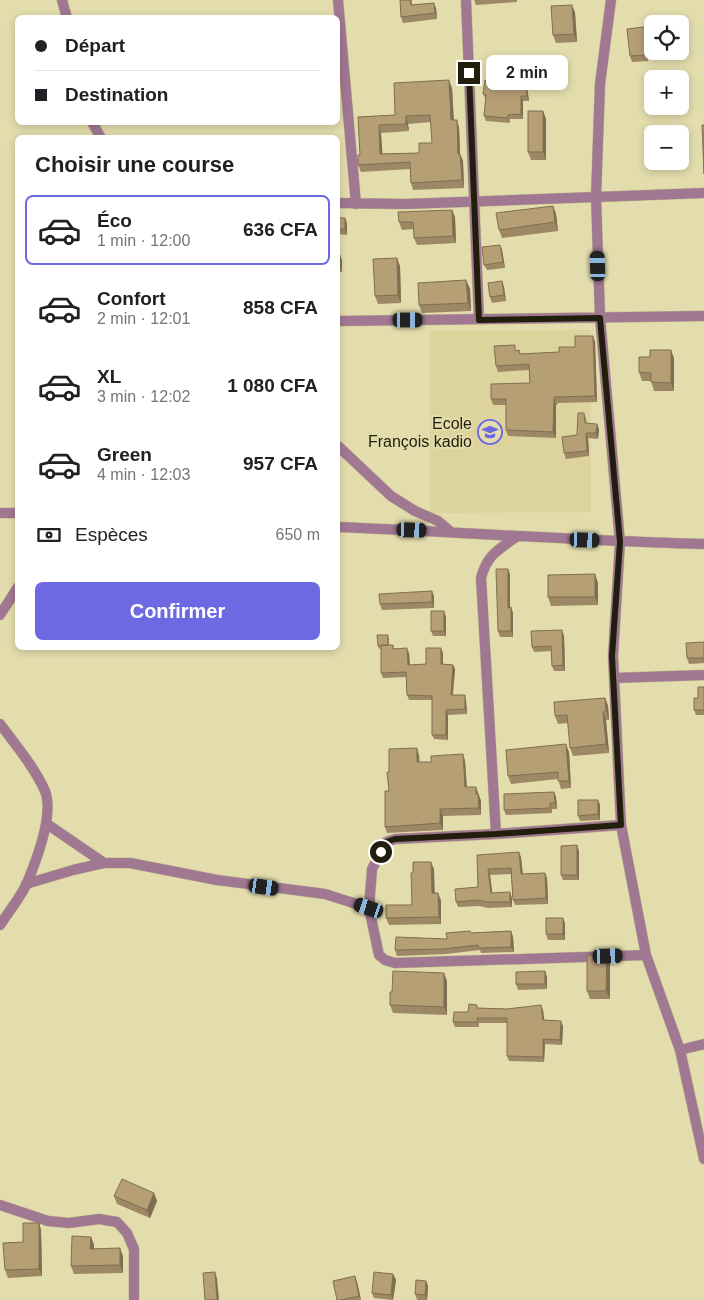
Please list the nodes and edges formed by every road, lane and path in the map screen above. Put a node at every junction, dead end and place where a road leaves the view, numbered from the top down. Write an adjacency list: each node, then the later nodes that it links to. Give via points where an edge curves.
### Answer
1 (62, 0): 5 (street)
2 (338, 0): 6 (street)
3 (466, 0): 10 (street)
4 (612, 0): 9 (street, via 600,84)
5 (66, 15)
6 (339, 15)
7 (340, 23): 12 (street)
8 (704, 193): 9 (street)
9 (596, 197): 10 (street); 14 (street)
10 (473, 201): 12 (street); 15 (street)
11 (340, 203): 12 (street)
12 (356, 204)
13 (704, 316): 14 (street)
14 (600, 318): 15 (street); 23 (street)
15 (479, 320): 16 (street)
16 (340, 321)
17 (340, 448): 21 (street, via 391,496)
18 (0, 512): 19 (street)
19 (15, 513)
20 (340, 527): 21 (street)
21 (450, 531): 22 (street)
22 (516, 537): 23 (street); 32 (street, via 495,551 484,565 481,578)
23 (620, 542): 24 (street); 28 (street, via 612,656)
24 (704, 544)
25 (15, 592): 26 (street)
26 (0, 615)
27 (704, 675): 28 (street)
28 (614, 678): 31 (street)
29 (0, 724): 30 (street, via 46,792)
30 (47, 824): 33 (street); 34 (street)
31 (621, 825): 32 (street); 37 (street)
32 (496, 834): 35 (street, via 386,842 372,869)
33 (104, 863): 34 (street); 35 (street, via 130,863 218,880 325,894)
34 (26, 884): 36 (street)
35 (369, 908): 37 (street, via 379,954 395,963)
36 (0, 925)
37 (646, 955): 39 (street)
38 (704, 1044): 39 (street)
39 (680, 1050): 40 (street)
40 (704, 1158)
41 (0, 1205): 42 (street, via 48,1221 69,1223 99,1219 116,1222 128,1233 134,1249)
42 (134, 1300)

